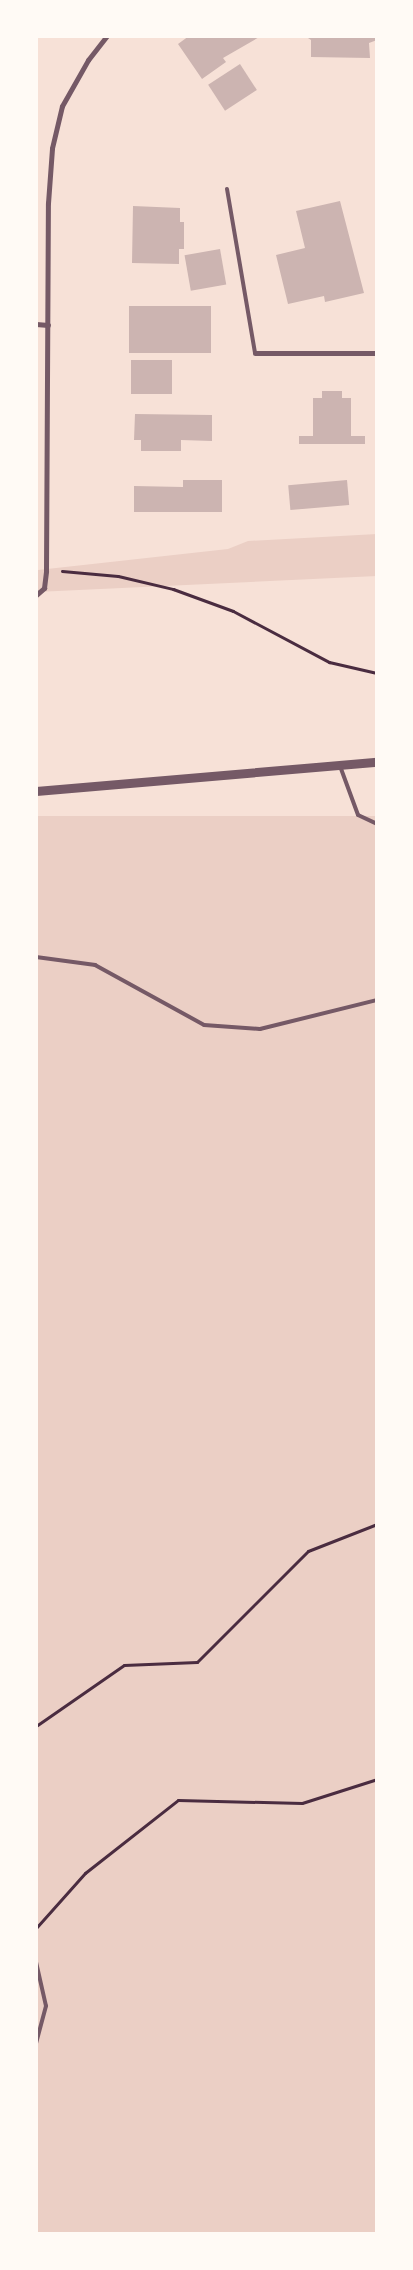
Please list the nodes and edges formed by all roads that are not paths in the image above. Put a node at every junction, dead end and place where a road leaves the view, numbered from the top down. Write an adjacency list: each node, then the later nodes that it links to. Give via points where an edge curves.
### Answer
1 (108, 36): 4 (street, via 88,60 62,106 52,148 48,203)
2 (227, 188): 5 (lane)
3 (36, 324): 4 (street)
4 (48, 325): 7 (street, via 46,570 44,588)
5 (255, 352): 6 (street)
6 (377, 352)
7 (36, 595)
8 (377, 762): 9 (street)
9 (340, 766): 10 (street); 11 (lane, via 358,815)
10 (36, 792)
11 (377, 824)
12 (36, 957): 13 (lane, via 95,965 204,1025 260,1029)
13 (377, 1000)
14 (36, 1962): 15 (lane, via 46,2006)
15 (36, 2044)

